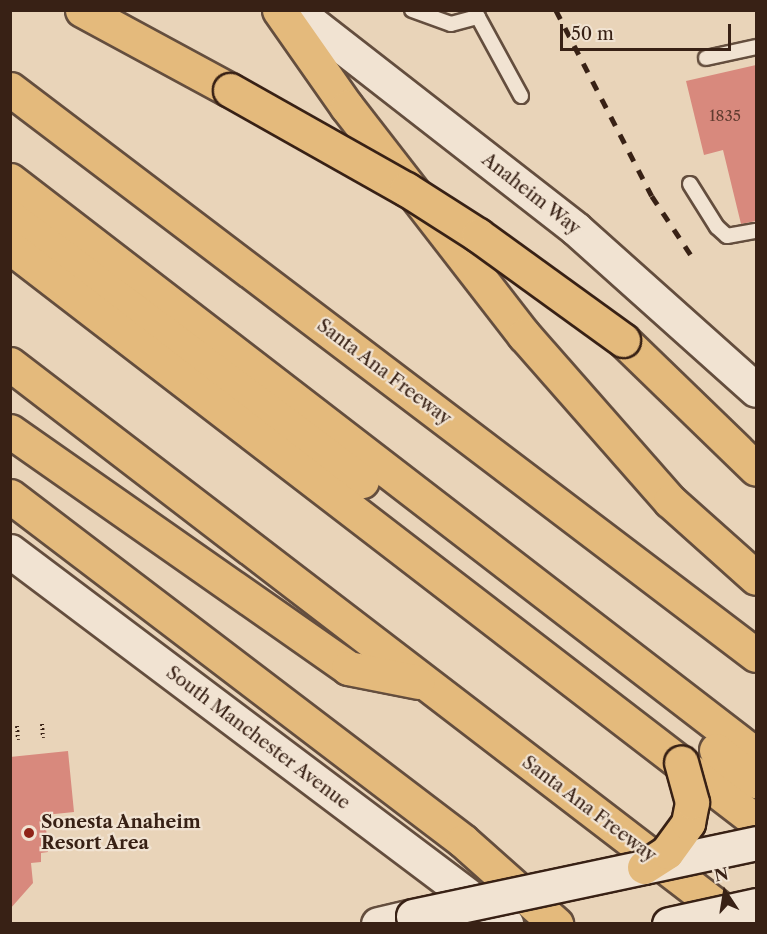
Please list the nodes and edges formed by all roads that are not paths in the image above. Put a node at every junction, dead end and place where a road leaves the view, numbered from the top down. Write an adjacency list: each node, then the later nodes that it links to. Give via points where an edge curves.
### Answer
1 (82, 10): 19 (highway, bridge, via 415,194 623,340)
2 (279, 10): 22 (highway, via 347,107 524,335 670,501)
3 (295, 10): 14 (main road, Anaheim Way, via 576,228)
4 (412, 10): 8 (lane, via 451,24 478,17)
5 (756, 47): 6 (lane)
6 (706, 58)
7 (10, 89): 23 (highway, Santa Ana Freeway)
8 (521, 96)
9 (10, 180): 25 (highway)
10 (690, 184): 12 (lane, via 727,236)
11 (10, 217): 27 (highway)
12 (756, 231)
13 (10, 247): 26 (highway)
14 (702, 341): 15 (main road); 17 (main road, Anaheim Way)
15 (756, 358)
16 (10, 364): 24 (highway, Santa Ana Freeway)
17 (756, 390)
18 (10, 431): 24 (highway, via 348,668)
19 (756, 469)
20 (10, 496): 34 (highway, via 463,841)
21 (10, 551): 33 (main road, South Manchester Avenue)
22 (756, 578)
23 (756, 655)
24 (424, 683): 36 (highway, Santa Ana Freeway)
25 (756, 755)
26 (681, 762): 28 (highway); 30 (highway, bridge, via 692,802 688,822 667,852)
27 (756, 781)
28 (756, 822)
29 (756, 843): 30 (main road, bridge)
30 (644, 867): 32 (main road, bridge)
31 (756, 905): 35 (main road, bridge)
32 (378, 924)
33 (506, 924)
34 (556, 924)
35 (669, 924)
36 (740, 924)

